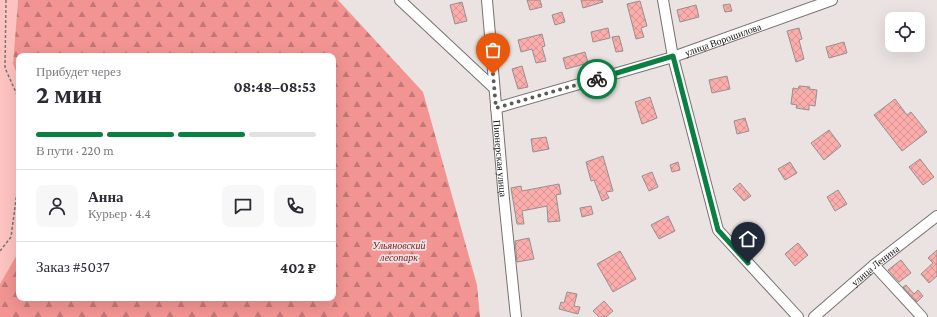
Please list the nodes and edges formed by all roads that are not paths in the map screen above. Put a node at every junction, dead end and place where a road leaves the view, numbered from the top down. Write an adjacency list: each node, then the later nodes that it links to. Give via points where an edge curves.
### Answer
1 (400, 0): 6 (street)
2 (487, 0): 6 (street, Пионерская улица)
3 (663, 0): 5 (street)
4 (827, 1): 5 (street, улица Ворошилова)
5 (673, 56): 7 (street, улица Ворошилова); 11 (street, via 718,230)
6 (494, 88): 7 (street, Пионерская улица)
7 (496, 108): 10 (street, Пионерская улица)
8 (937, 216): 9 (street, улица Ленина)
9 (874, 265): 12 (street, улица Ленина); 13 (street)
10 (516, 317)
11 (798, 317)
12 (814, 317)
13 (922, 317)

